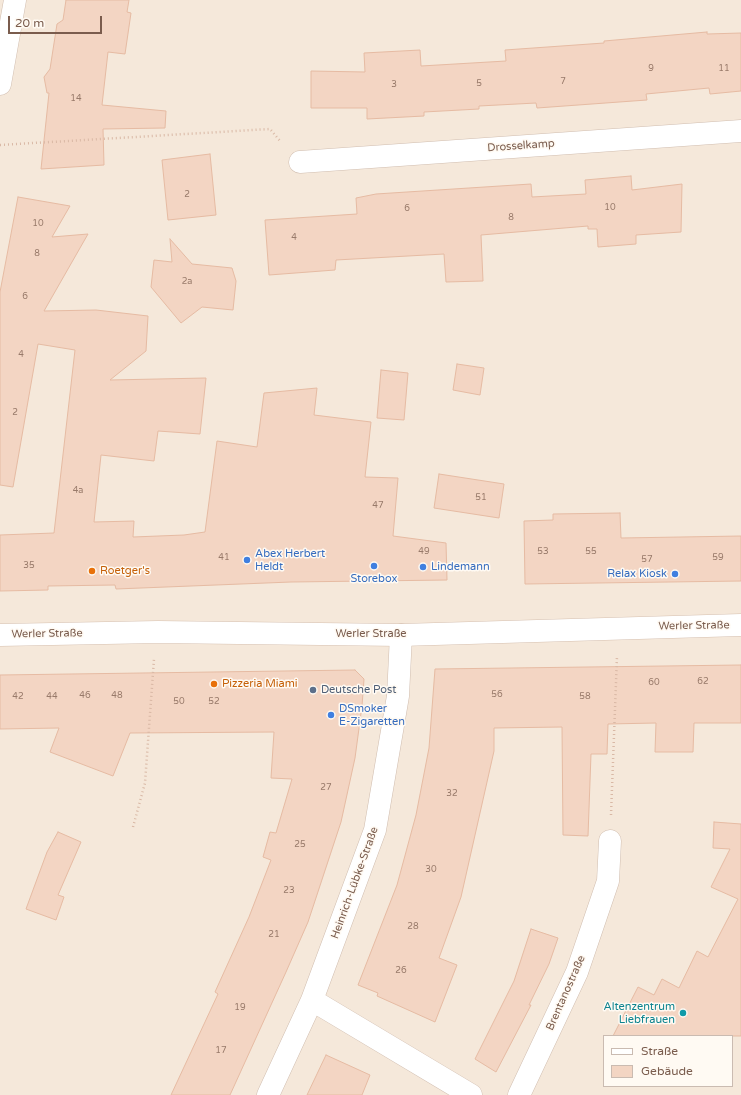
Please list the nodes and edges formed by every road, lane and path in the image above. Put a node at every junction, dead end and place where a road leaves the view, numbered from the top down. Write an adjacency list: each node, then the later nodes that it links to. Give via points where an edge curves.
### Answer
1 (15, 0): 2 (street)
2 (0, 84)
3 (741, 131): 5 (street, Drosselkamp)
4 (0, 145): 5 (path, via 270,129)
5 (300, 162)
6 (741, 625): 7 (street, Werler Straße)
7 (617, 628): 9 (street, Werler Straße); 12 (path)
8 (158, 632): 9 (street, Werler Straße); 10 (street, Werler Straße); 11 (path, via 146,783)
9 (401, 634): 13 (street, Heinrich-Lübke-Straße, via 398,696 375,830)
10 (0, 635)
11 (133, 827)
12 (610, 841): 16 (street, Brentanostraße, via 608,881 577,972)
13 (312, 1000): 14 (street, Heinrich-Lübke-Straße); 15 (street)
14 (268, 1095)
15 (471, 1095)
16 (519, 1095)

